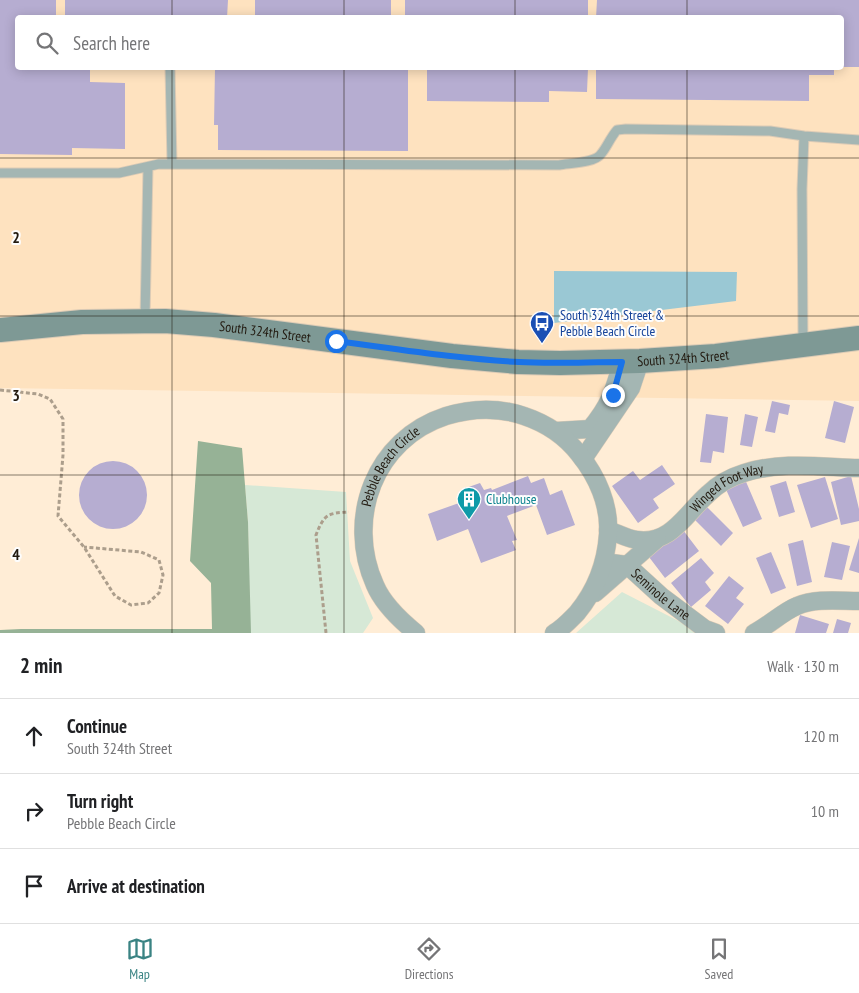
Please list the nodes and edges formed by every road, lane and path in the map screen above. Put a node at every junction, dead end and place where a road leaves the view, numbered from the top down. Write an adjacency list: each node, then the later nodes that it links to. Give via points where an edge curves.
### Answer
1 (170, 70): 4 (lane)
2 (804, 136): 3 (lane); 4 (lane, via 770,131 617,130 595,160 558,165); 10 (lane)
3 (859, 140)
4 (172, 164): 5 (lane)
5 (148, 167): 6 (lane, via 118,174); 7 (lane)
6 (0, 173)
7 (145, 321): 8 (street, South 324th Street, via 82,322); 11 (street, South 324th Street, via 214,325 487,360)
8 (0, 330)
9 (859, 338): 10 (street, South 324th Street)
10 (803, 346): 11 (street, South 324th Street)
11 (631, 361): 13 (street, Pebble Beach Circle, via 590,429); 14 (street, via 631,388)
12 (0, 390): 19 (path, via 50,398 63,419 58,516)
13 (556, 431): 14 (street, Pebble Beach Circle, via 574,446); 16 (street, Pebble Beach Circle, via 513,412 493,409 466,410 431,421 400,443 383,463 372,483)
14 (583, 459): 17 (street, Pebble Beach Circle, via 601,490)
15 (859, 468): 18 (street, Winged Foot Way, via 771,466 744,473 726,480 708,494 684,521)
16 (364, 512): 25 (path, via 330,513 321,520 316,535); 26 (street, Pebble Beach Circle, via 362,535 375,587 397,617)
17 (608, 530): 18 (street, via 636,540); 20 (street, Pebble Beach Circle)
18 (657, 539): 21 (street, Winged Foot Way)
19 (84, 548): 19 (path, via 115,596 131,604 148,603 159,593 163,575 159,560 141,552)
20 (604, 562): 21 (street, Seminole Lane); 22 (street, Pebble Beach Circle)
21 (628, 565): 22 (street, Winged Foot Way); 27 (street, Seminole Lane, via 661,596 705,629)
22 (587, 600): 24 (street, Pebble Beach Circle)
23 (859, 601): 28 (street, via 816,601 797,606)
24 (558, 632)
25 (326, 633)
26 (416, 633)
27 (716, 633)
28 (754, 633)

